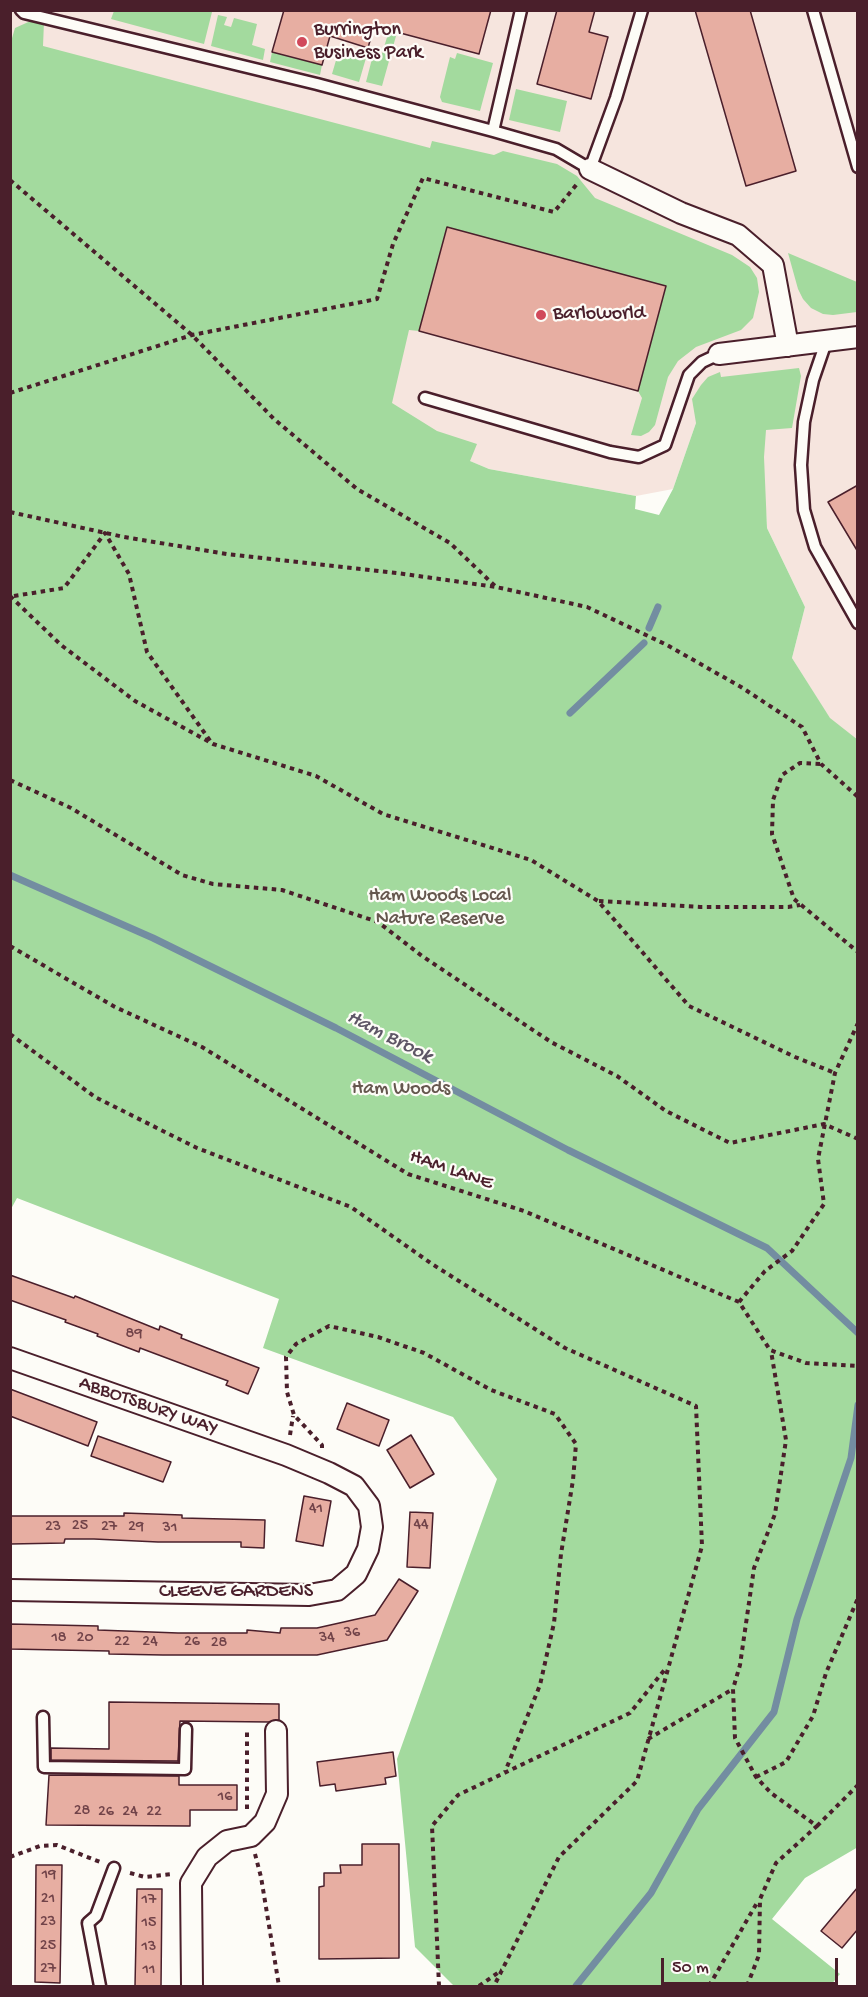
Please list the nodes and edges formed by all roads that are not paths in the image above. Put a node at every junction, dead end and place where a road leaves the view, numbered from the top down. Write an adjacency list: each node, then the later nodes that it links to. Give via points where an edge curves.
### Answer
1 (21, 10): 5 (lane)
2 (521, 10): 5 (lane)
3 (642, 10): 7 (lane)
4 (813, 10): 6 (lane)
5 (493, 131): 7 (lane, via 556,149)
6 (858, 167)
7 (590, 169): 10 (street, via 681,213 738,235 773,265)
8 (858, 337): 9 (street)
9 (826, 342): 10 (street); 13 (lane, via 804,422 804,510 815,547)
10 (788, 346): 11 (street)
11 (719, 354): 12 (lane, via 702,362 689,375 665,445 639,457)
12 (424, 398)
13 (858, 622)
14 (10, 1358): 15 (street, ABBOTSBURY WAY)
15 (286, 1455): 16 (street, CLEEVE GARDENS, via 354,1486 369,1506 372,1527 368,1549 356,1574 338,1590 309,1595)
16 (10, 1590)
17 (43, 1717): 18 (lane, via 44,1767 185,1769)
18 (186, 1730)
19 (276, 1731): 22 (street, via 277,1794 265,1822 251,1836 227,1841 207,1857 191,1883)
20 (114, 1868): 21 (lane, via 96,1916 88,1923)
21 (100, 1986)
22 (192, 1986)

